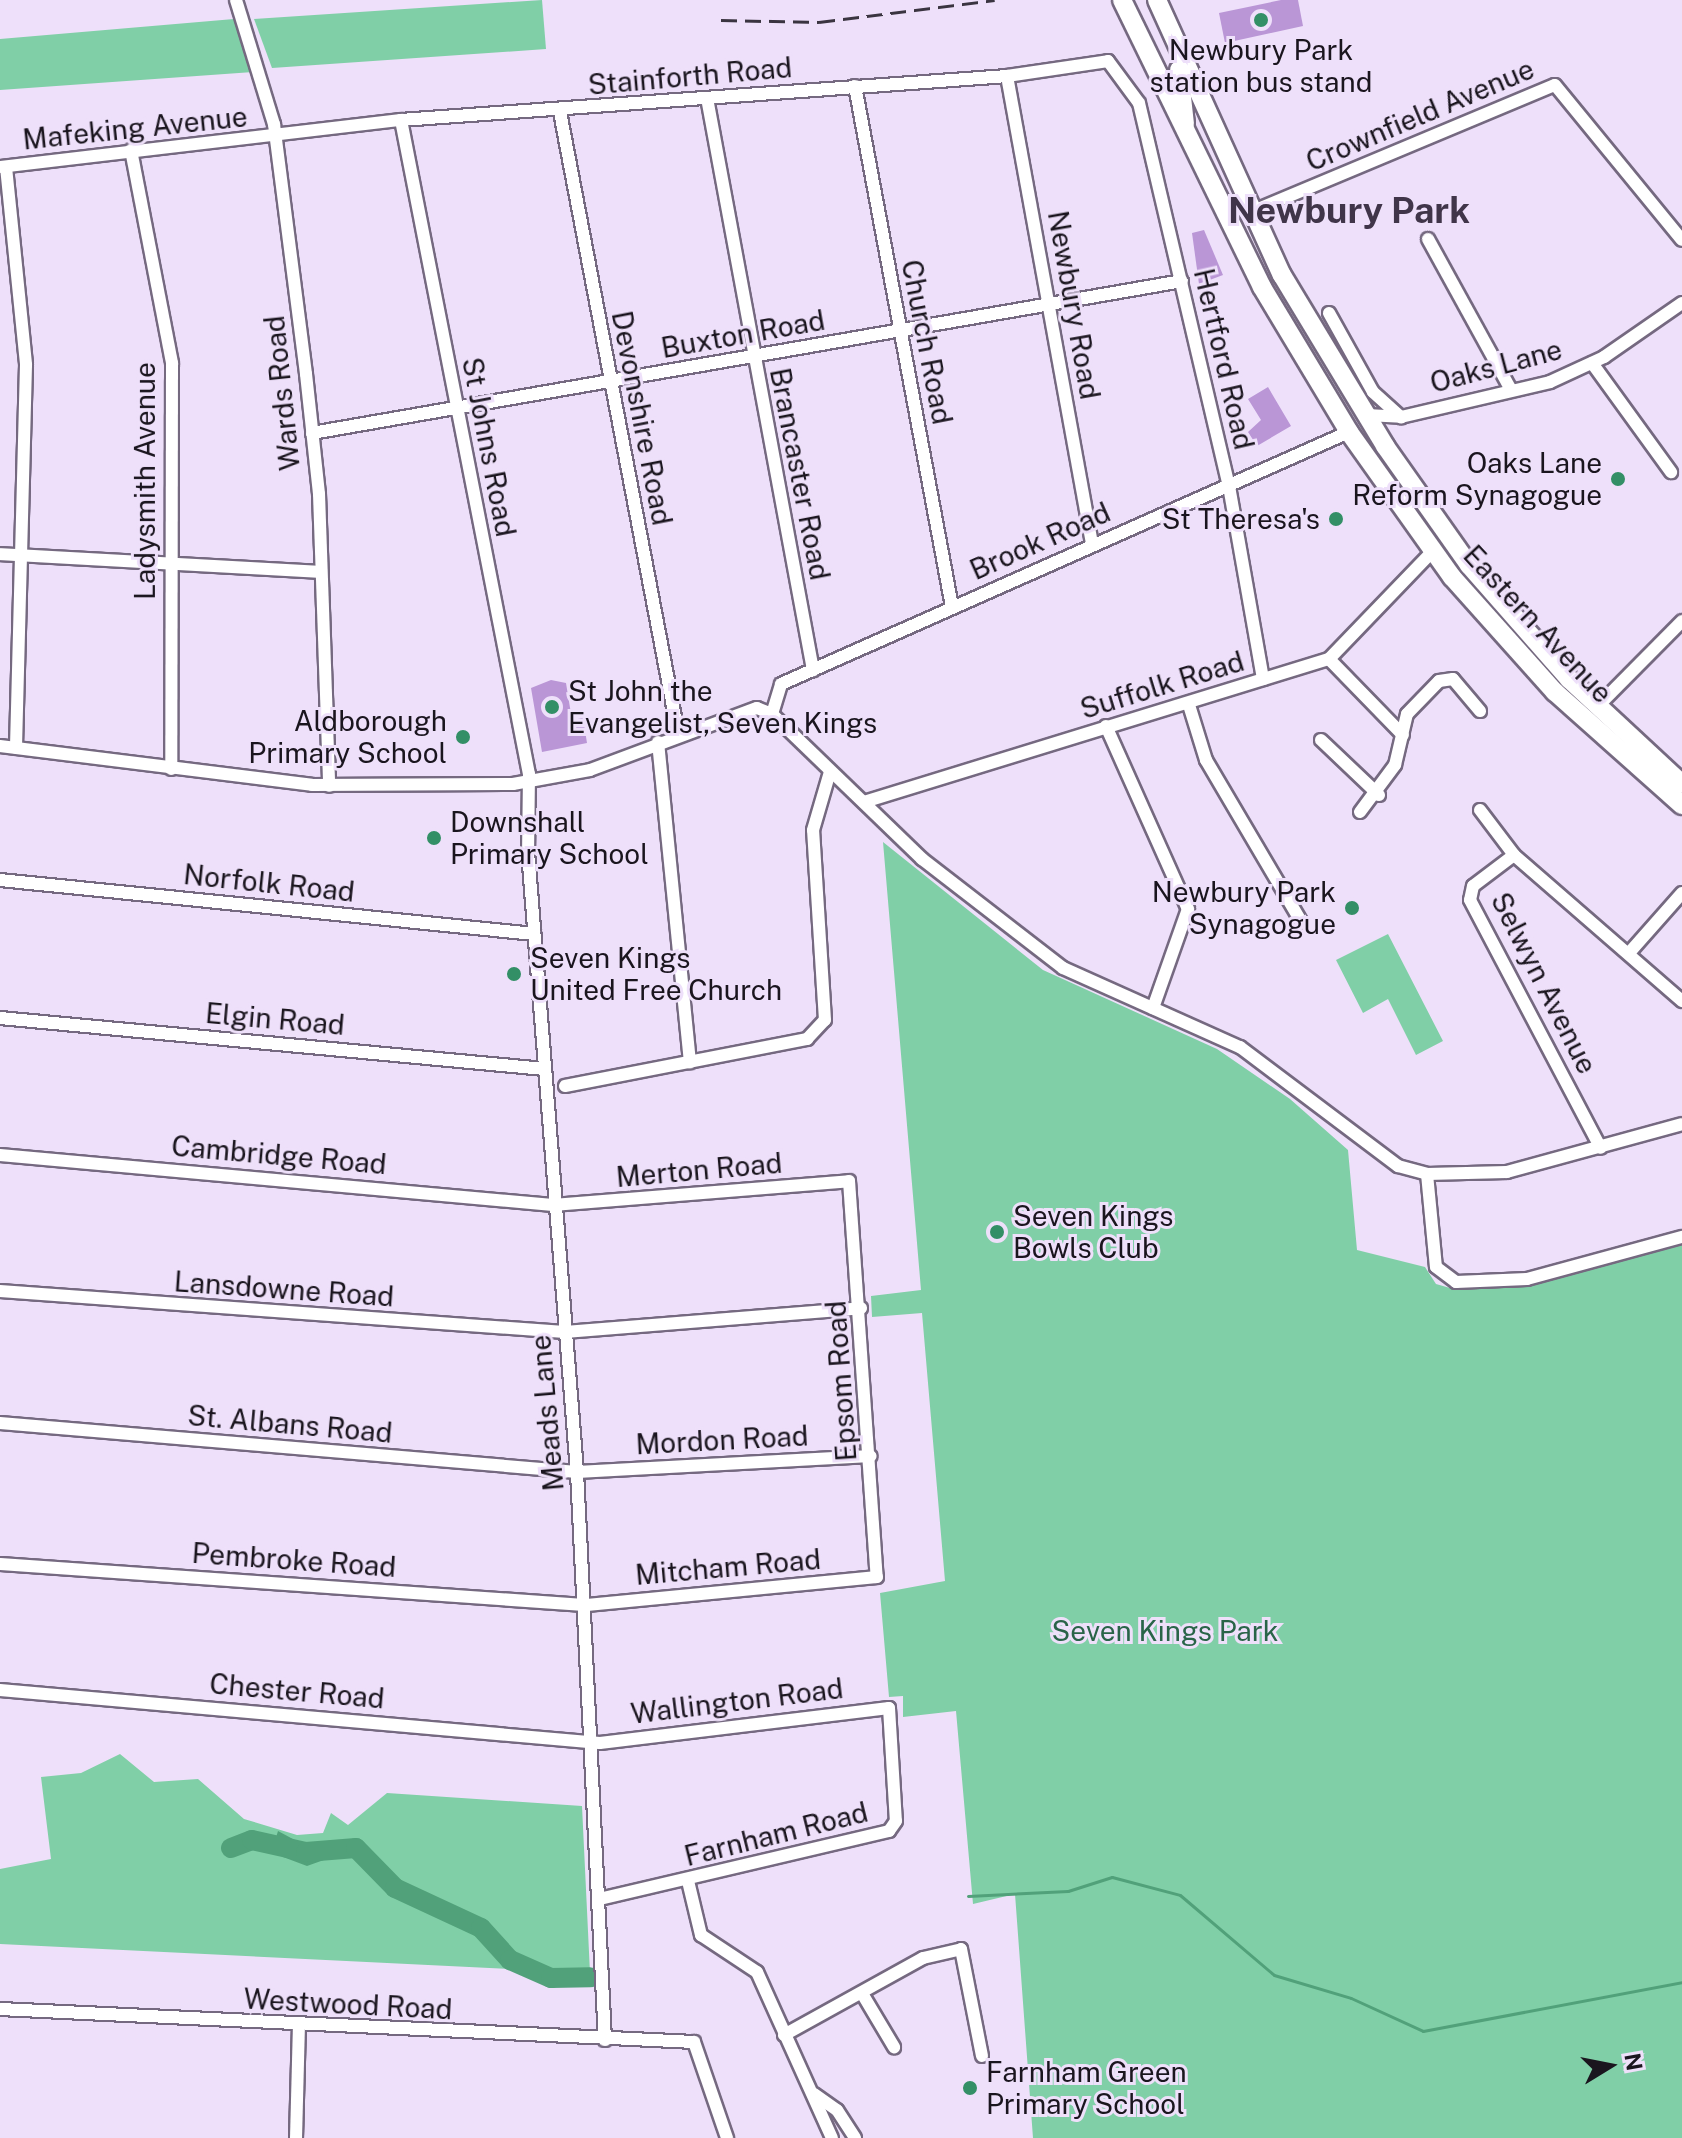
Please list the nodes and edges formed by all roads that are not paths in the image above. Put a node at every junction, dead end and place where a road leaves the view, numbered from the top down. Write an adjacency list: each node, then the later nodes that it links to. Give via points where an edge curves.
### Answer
1 (236, 0): 13 (street, Wards Road)
2 (1157, 0): 6 (highway, Eastern Avenue)
3 (1124, 2): 5 (highway, Eastern Avenue)
4 (1108, 61): 7 (street, Stainforth Road); 19 (street, Hertford Road, via 1139,103)
5 (1152, 63): 6 (highway); 12 (highway, Eastern Avenue)
6 (1183, 68): 12 (highway); 16 (highway, Eastern Avenue)
7 (1007, 76): 8 (street, Stainforth Road); 21 (street, Newbury Road)
8 (855, 86): 9 (street, Stainforth Road); 23 (street, Church Road)
9 (707, 98): 10 (street, Stainforth Road); 24 (street, Brancaster Road)
10 (560, 112): 11 (street, Stainforth Road); 26 (street, Devonshire Road)
11 (401, 120): 13 (street, Stainforth Road); 28 (street, St Johns Road)
12 (1185, 124): 31 (highway, Eastern Avenue, via 1262,287)
13 (276, 136): 14 (street, Mafeking Avenue); 32 (street, Wards Road)
14 (131, 150): 15 (street, Mafeking Avenue); 40 (street, Ladysmith Avenue, via 172,363)
15 (3, 167): 39 (street, via 26,365)
16 (1251, 212): 18 (street, Crownfield Avenue, via 1555,85); 29 (highway, Eastern Avenue)
17 (1428, 239): 27 (street)
18 (1682, 240)
19 (1182, 281): 21 (street, Buxton Road); 35 (street, Hertford Road)
20 (1682, 303): 25 (street, Oaks Lane)
21 (1050, 306): 23 (street, Buxton Road); 36 (street, Newbury Road)
22 (1329, 313): 30 (street, via 1373,392)
23 (901, 332): 24 (street, Buxton Road); 42 (street, Church Road)
24 (753, 357): 26 (street, Buxton Road); 45 (street, Brancaster Road)
25 (1592, 363): 27 (street, Oaks Lane); 34 (street)
26 (610, 382): 28 (street, Buxton Road); 52 (street, Devonshire Road)
27 (1510, 388): 30 (street, Oaks Lane)
28 (457, 411): 32 (street, Buxton Road); 60 (street, St Johns Road)
29 (1366, 415): 30 (street, Oaks Lane); 33 (highway, Eastern Avenue)
30 (1401, 417): 33 (street, Oaks Lane)
31 (1349, 432): 35 (street, Brook Road); 37 (highway, Eastern Avenue)
32 (312, 433): 41 (street, Wards Road)
33 (1385, 446): 48 (highway, Eastern Avenue, via 1469,565)
34 (1671, 472)
35 (1229, 486): 36 (street, Brook Road); 46 (street, Hertford Road)
36 (1092, 544): 42 (street, Brook Road)
37 (1434, 550): 44 (street, Suffolk Road); 65 (highway, Eastern Avenue, via 1555,692)
38 (0, 554): 39 (street)
39 (20, 555): 40 (street); 57 (street)
40 (167, 563): 41 (street); 58 (street, Ladysmith Avenue)
41 (320, 572): 62 (street, Wards Road)
42 (952, 607): 45 (street, Brook Road)
43 (1682, 621): 48 (street)
44 (1329, 659): 46 (street, Suffolk Road); 53 (street)
45 (813, 670): 50 (street, Brook Road, via 781,684)
46 (1263, 679): 47 (street, Suffolk Road)
47 (1189, 705): 51 (street, Suffolk Road); 71 (street, via 1206,760)
48 (1597, 707): 61 (highway, Eastern Avenue)
49 (1480, 711): 53 (street, via 1453,679 1439,681 1407,714)
50 (772, 714): 52 (street, via 748,708); 59 (street)
51 (1106, 726): 64 (street, Suffolk Road); 75 (street, via 1188,909)
52 (678, 733): 55 (street)
53 (1403, 735): 63 (street)
54 (1321, 740): 63 (street)
55 (658, 742): 60 (street, via 590,770); 77 (street)
56 (0, 746): 57 (street)
57 (16, 748): 58 (street)
58 (171, 769): 62 (street)
59 (830, 772): 64 (street); 77 (street, via 813,830 825,1020 807,1039)
60 (527, 783): 62 (street); 72 (street, Meads Lane)
61 (1682, 784)
62 (329, 786)
63 (1379, 795): 67 (street)
64 (864, 802): 75 (street, via 922,859 1063,968)
65 (1682, 805)
66 (1480, 810): 68 (street)
67 (1360, 812)
68 (1514, 855): 73 (street); 81 (street, Selwyn Avenue, via 1473,886 1470,900)
69 (0, 880): 72 (street, Norfolk Road)
70 (1682, 893): 73 (street)
71 (1302, 923)
72 (534, 934): 78 (street, Meads Lane)
73 (1629, 953): 74 (street)
74 (1682, 1001)
75 (1153, 1008): 83 (street, via 1240,1047 1374,1153)
76 (0, 1018): 78 (street, Elgin Road)
77 (690, 1062): 79 (street)
78 (545, 1069): 85 (street, Meads Lane)
79 (565, 1086)
80 (1682, 1124): 81 (street)
81 (1601, 1148): 83 (street, via 1507,1172)
82 (0, 1155): 85 (street, Cambridge Road)
83 (1427, 1174): 86 (street, via 1436,1267 1456,1282 1527,1279)
84 (849, 1181): 85 (street, Merton Road); 88 (street, Epsom Road)
85 (553, 1205): 89 (street, Meads Lane)
86 (1682, 1237)
87 (0, 1291): 89 (street, Lansdowne Road)
88 (861, 1308): 89 (street, Lansdowne Road); 91 (street, Epsom Road)
89 (565, 1332): 92 (street, Meads Lane)
90 (0, 1423): 92 (street, St. Albans Road)
91 (871, 1456): 92 (street, Mordon Road); 94 (street, Epsom Road)
92 (577, 1472): 95 (street, Meads Lane)
93 (0, 1564): 95 (street, Pembroke Road)
94 (877, 1577): 95 (street, Mitcham Road)
95 (584, 1605): 98 (street, Meads Lane)
96 (0, 1690): 98 (street, Chester Road)
97 (889, 1708): 98 (street, Wallington Road); 99 (street, Farnham Road, via 894,1828)
98 (591, 1742): 100 (street, Meads Lane)
99 (688, 1881): 100 (street, Farnham Road); 104 (street, via 701,1935 752,1964)
100 (599, 1899): 105 (street, Meads Lane)
101 (863, 1995): 104 (street); 106 (street); 107 (street, via 923,1958 961,1949)
102 (0, 2009): 103 (street, Westwood Road)
103 (299, 2027): 105 (street, Westwood Road); 109 (street)
104 (784, 2035): 108 (street)
105 (605, 2040): 110 (street, Westwood Road, via 694,2042)
106 (894, 2047)
107 (982, 2056)
108 (814, 2094): 111 (street); 112 (street, via 844,2117)
109 (296, 2138)
110 (727, 2138)
111 (832, 2138)
112 (855, 2138)

